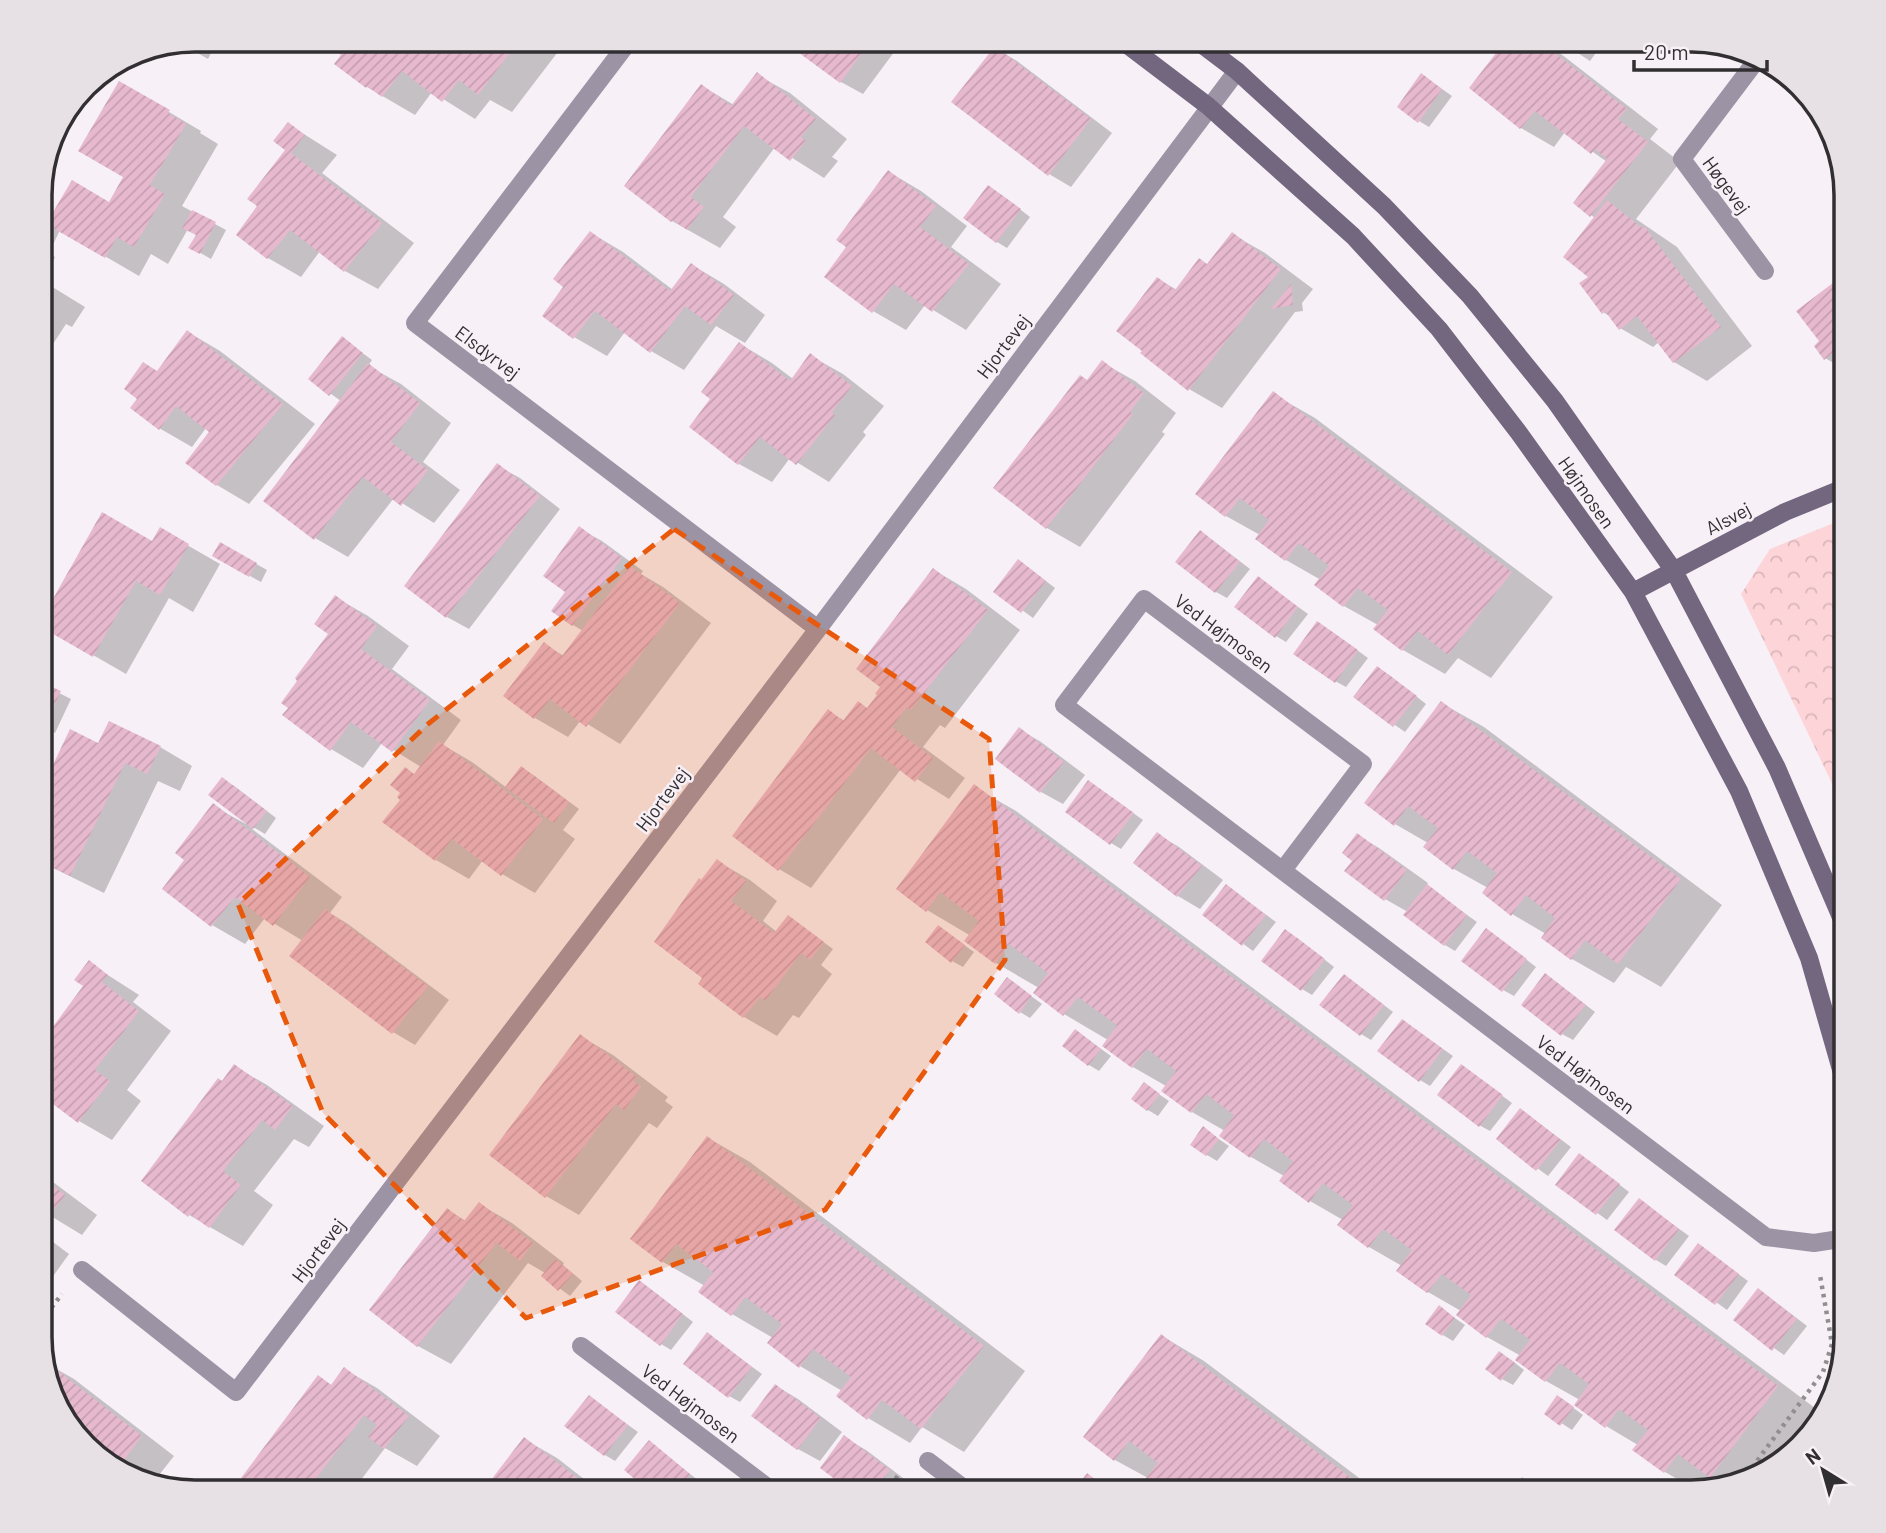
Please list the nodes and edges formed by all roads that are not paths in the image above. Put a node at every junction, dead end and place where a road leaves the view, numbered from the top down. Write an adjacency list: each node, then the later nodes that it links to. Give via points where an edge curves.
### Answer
1 (621, 52): 11 (street, Elsdyrvej, via 415,323)
2 (1137, 52): 6 (street, Højmosen)
3 (1212, 52): 5 (street, Højmosen)
4 (1752, 67): 7 (street, Høgevej, via 1682,159)
5 (1237, 71): 6 (street, Hjortevej); 9 (street, Højmosen, via 1384,206 1470,296 1555,401)
6 (1208, 106): 10 (street, Højmosen, via 1353,236 1439,330); 11 (street, Hjortevej)
7 (1765, 271)
8 (1834, 492): 9 (street, Alsvej, via 1785,512)
9 (1674, 571): 10 (street, Alsvej); 13 (street, Højmosen, via 1777,768)
10 (1633, 592): 14 (street, Højmosen, via 1739,791 1809,958)
11 (818, 629): 16 (street, Hjortevej, via 236,1392)
12 (1283, 870): 12 (street, Ved Højmosen, via 1363,764 1144,599 1063,705); 15 (street, Ved Højmosen, via 1766,1237 1814,1243)
13 (1834, 901)
14 (1834, 1045)
15 (1834, 1240)
16 (82, 1270)
17 (581, 1346): 19 (street, Ved Højmosen)
18 (929, 1461): 20 (street)
19 (758, 1480)
20 (953, 1480)

